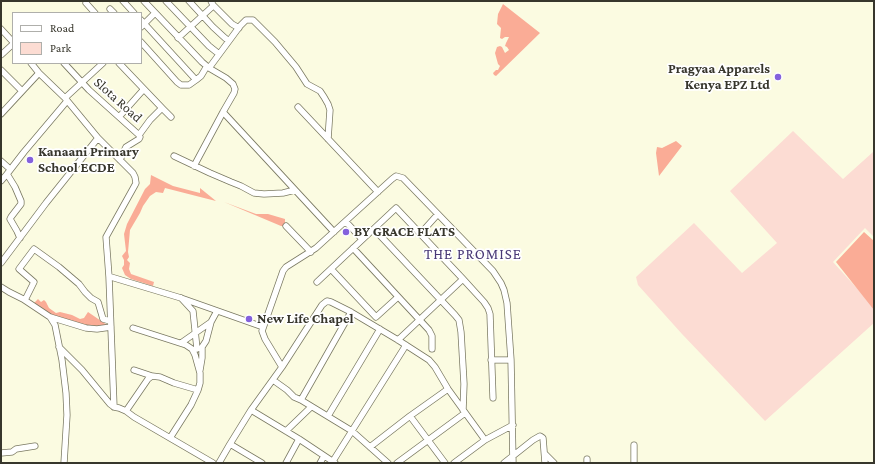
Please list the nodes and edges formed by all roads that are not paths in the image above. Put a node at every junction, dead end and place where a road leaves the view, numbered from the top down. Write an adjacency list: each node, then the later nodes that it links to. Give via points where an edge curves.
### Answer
1 (123, 1): 8 (street)
2 (144, 1): 9 (street)
3 (166, 1): 12 (street)
4 (189, 1): 10 (street)
5 (86, 3): 7 (street)
6 (212, 3): 10 (street, via 212,7); 13 (street)
7 (94, 12)
8 (133, 12)
9 (155, 13): 11 (street); 16 (street)
10 (202, 15): 12 (street); 17 (street)
11 (142, 24): 30 (street)
12 (191, 27): 16 (street); 21 (street)
13 (238, 28): 17 (street); 43 (street, via 246,20 252,20 275,42 308,84 320,91 330,110)
14 (1, 29): 15 (street)
15 (4, 35): 18 (street)
16 (178, 38): 27 (street)
17 (229, 41): 21 (street)
18 (12, 42)
19 (142, 43): 30 (street, via 179,84 189,85)
20 (12, 44): 22 (street)
21 (219, 54): 27 (street)
22 (1, 55)
23 (32, 64): 28 (street)
24 (66, 64): 31 (street, Slota Road)
25 (102, 64): 31 (street, Slota Road)
26 (120, 64): 32 (street)
27 (208, 67): 30 (street); 37 (street, via 226,78 235,89)
28 (39, 73): 33 (street); 34 (street)
29 (2, 74): 33 (street)
30 (196, 80)
31 (82, 82): 34 (street, Slota Road); 39 (street, Slota Road)
32 (144, 89): 36 (street); 39 (street)
33 (22, 91): 38 (street)
34 (66, 100): 42 (street); 48 (street, Slota Road)
35 (298, 107): 43 (street)
36 (162, 108): 40 (street); 41 (street)
37 (223, 112): 47 (street); 50 (street)
38 (1, 114)
39 (119, 117): 41 (street, Slota Road)
40 (170, 117)
41 (139, 135): 45 (street, via 139,139 126,147)
42 (98, 138): 45 (street); 58 (street)
43 (328, 139): 51 (street)
44 (174, 156): 47 (street)
45 (120, 160): 64 (street, via 133,173 136,183 106,237)
46 (1, 161): 48 (street)
47 (194, 166): 50 (street, via 254,192 264,194)
48 (9, 172): 49 (street, Slota Road); 58 (street, via 21,201 10,219)
49 (1, 181)
50 (295, 190): 56 (street)
51 (378, 192): 52 (street, via 392,178 403,178); 53 (street)
52 (438, 214): 57 (street); 89 (street, via 501,283 507,303)
53 (346, 222): 56 (street); 59 (street)
54 (286, 226): 61 (street)
55 (374, 228): 57 (street, via 396,208); 59 (street); 71 (street)
56 (334, 232): 61 (street)
57 (420, 234): 65 (street)
58 (20, 238): 62 (street)
59 (362, 239): 60 (street)
60 (353, 248): 63 (street); 68 (street)
61 (311, 252): 78 (street, via 283,270)
62 (1, 263)
63 (331, 269): 66 (street); 68 (street, via 376,317)
64 (109, 277): 69 (street); 77 (street)
65 (463, 279): 71 (street); 88 (street, via 490,311)
66 (317, 282)
67 (1, 287): 70 (street)
68 (398, 297): 75 (street)
69 (181, 298): 72 (street); 81 (street, via 193,310)
70 (25, 300): 74 (street); 77 (street, via 34,282 20,269 34,249 59,267 98,302 103,319)
71 (441, 300): 75 (street); 103 (street, via 460,324)
72 (217, 311): 76 (street); 78 (street)
73 (350, 312): 80 (street); 90 (street, via 331,302 325,302); 98 (street)
74 (50, 317): 77 (street, via 86,328 97,329); 85 (street, via 55,325)
75 (420, 320): 82 (street); 86 (street, via 431,333)
76 (211, 322): 81 (street); 87 (street, via 209,331)
77 (111, 324): 100 (street)
78 (263, 327): 90 (street, via 264,339)
79 (133, 328): 83 (street)
80 (380, 330): 82 (street); 104 (street)
81 (195, 334): 83 (street); 87 (street)
82 (398, 340): 84 (street)
83 (181, 343): 87 (street)
84 (406, 345): 95 (street, via 429,360); 108 (street)
85 (59, 347): 100 (street); 123 (street, via 67,415)
86 (432, 348)
87 (197, 349): 92 (street, via 195,355); 92 (street, via 202,358)
88 (491, 360): 89 (street); 97 (street)
89 (511, 360): 106 (street)
90 (282, 367): 94 (street)
91 (134, 370): 93 (street)
92 (200, 370): 96 (street)
93 (152, 376): 96 (street); 102 (street)
94 (273, 380): 98 (street, via 294,397); 101 (street)
95 (448, 389): 103 (street); 105 (street)
96 (198, 390): 109 (street)
97 (493, 398)
98 (302, 400): 99 (street)
99 (311, 406): 104 (street); 107 (street)
100 (114, 407): 102 (street)
101 (251, 410): 107 (street); 113 (street)
102 (126, 412): 109 (street)
103 (464, 412): 111 (street); 112 (street)
104 (328, 416): 108 (street)
105 (410, 416): 111 (street); 116 (street)
106 (513, 425): 112 (street); 120 (street)
107 (286, 431): 110 (street)
108 (352, 431): 116 (street); 121 (street)
109 (170, 438): 124 (street)
110 (299, 439): 119 (street); 127 (street)
111 (428, 440): 129 (street); 130 (street)
112 (485, 440): 131 (street)
113 (230, 444): 125 (street); 126 (street)
114 (634, 445): 136 (street)
115 (35, 446): 117 (street)
116 (370, 447): 122 (street)
117 (1, 453)
118 (544, 454): 120 (street, via 544,438 540,436); 134 (street); 135 (street)
119 (324, 456): 121 (street); 128 (street)
120 (513, 456): 132 (street); 133 (street)
121 (334, 462)
122 (385, 462)
123 (64, 463)
124 (213, 463)
125 (219, 463)
126 (262, 463)
127 (286, 463)
128 (320, 463)
129 (397, 463)
130 (445, 463)
131 (454, 463)
132 (504, 463)
133 (513, 463)
134 (545, 463)
135 (554, 463)
136 (634, 463)

